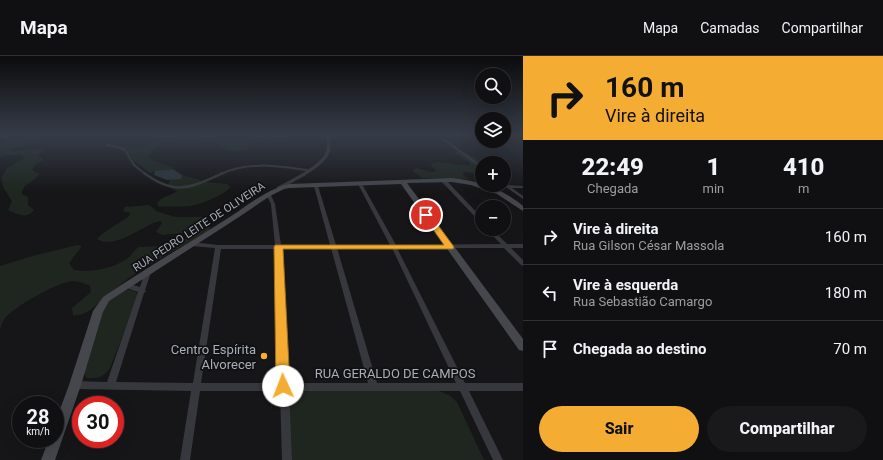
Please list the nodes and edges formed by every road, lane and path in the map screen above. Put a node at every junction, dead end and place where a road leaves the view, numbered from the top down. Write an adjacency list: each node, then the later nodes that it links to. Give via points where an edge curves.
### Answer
1 (128, 154): 5 (lane, via 143,174 174,188 190,186 249,166)
2 (328, 154): 5 (street, via 320,163)
3 (463, 154): 4 (street)
4 (475, 163)
5 (307, 170): 12 (street)
6 (442, 180): 7 (street, RUA PEDRO LEITE DE OLIVEIRA); 16 (street, RUA PEDRO LEITE DE OLIVEIRA, via 465,181 498,191 513,199); 17 (street)
7 (403, 182): 8 (street, RUA PEDRO LEITE DE OLIVEIRA); 26 (street)
8 (360, 184): 9 (street, RUA PEDRO LEITE DE OLIVEIRA); 25 (street)
9 (316, 186): 12 (street, RUA PEDRO LEITE DE OLIVEIRA); 24 (street)
10 (511, 186): 11 (street)
11 (523, 187)
12 (279, 188): 14 (street, RUA PEDRO LEITE DE OLIVEIRA)
13 (511, 189): 15 (street)
14 (268, 194): 19 (street, RUA PEDRO LEITE DE OLIVEIRA); 23 (street, via 273,204)
15 (523, 198)
16 (523, 209)
17 (475, 214)
18 (496, 236): 20 (street)
19 (191, 244): 22 (street); 28 (street, RUA PEDRO LEITE DE OLIVEIRA)
20 (506, 246): 21 (street); 26 (street); 27 (street)
21 (523, 246)
22 (218, 247): 23 (street); 37 (street)
23 (278, 247): 24 (street); 34 (street)
24 (333, 247): 25 (street); 35 (street)
25 (394, 247): 26 (street); 36 (street)
26 (450, 247): 31 (street)
27 (523, 264)
28 (148, 272): 29 (street, RUA PEDRO LEITE DE OLIVEIRA); 30 (street)
29 (126, 285): 30 (street); 32 (street, RUA PEDRO LEITE DE OLIVEIRA, via 106,298 98,311)
30 (143, 291): 33 (street)
31 (523, 346)
32 (75, 385): 33 (street, RUA GERALDO DE CAMPOS); 39 (street)
33 (110, 386): 37 (street, RUA GERALDO DE CAMPOS)
34 (283, 386): 35 (street, RUA GERALDO DE CAMPOS); 37 (street, RUA GERALDO DE CAMPOS); 41 (street)
35 (373, 386): 36 (street, RUA GERALDO DE CAMPOS)
36 (461, 386): 38 (street, RUA GERALDO DE CAMPOS); 42 (street)
37 (197, 387): 40 (street)
38 (523, 387)
39 (48, 460)
40 (185, 460)
41 (287, 460)
42 (498, 460)

